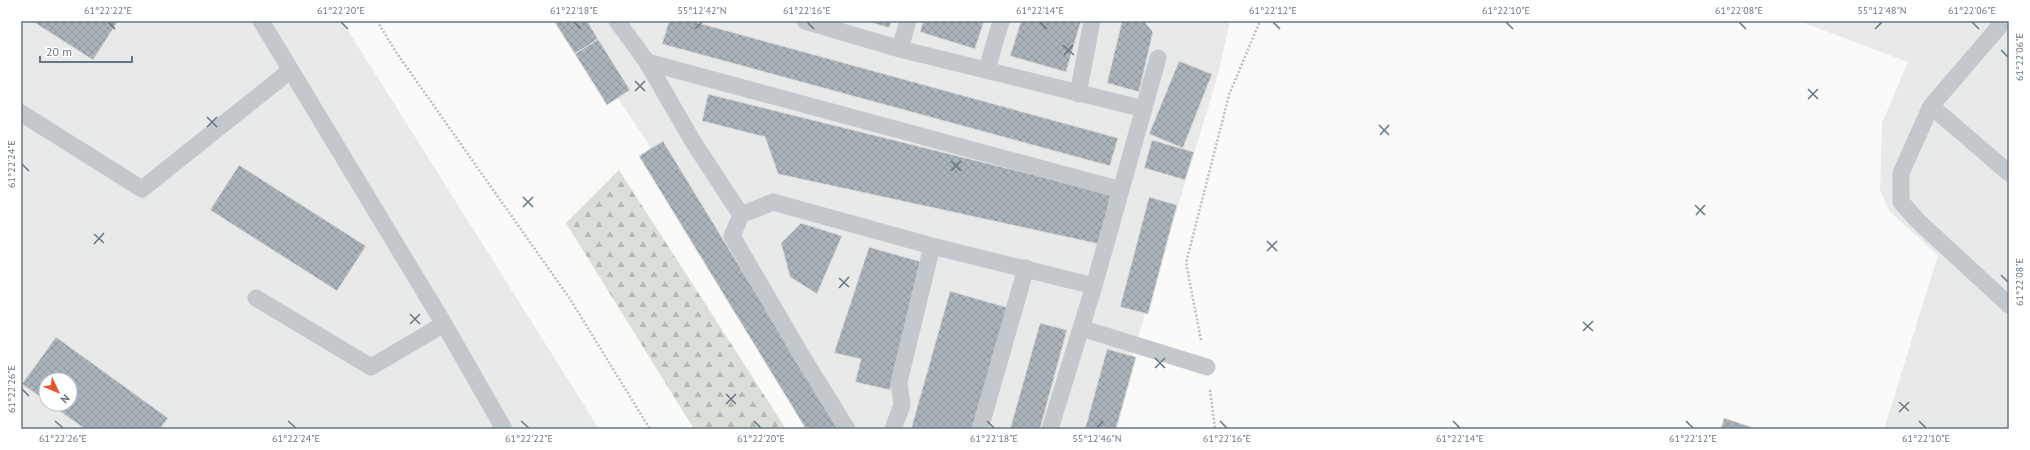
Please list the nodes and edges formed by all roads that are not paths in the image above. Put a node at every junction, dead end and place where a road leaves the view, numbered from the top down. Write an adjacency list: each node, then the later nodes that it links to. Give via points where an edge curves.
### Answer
1 (261, 21): 11 (lane)
2 (807, 21): 8 (lane)
3 (908, 21): 8 (lane)
4 (1001, 21): 12 (lane)
5 (1092, 21): 13 (lane)
6 (2004, 21): 14 (lane)
7 (620, 23): 10 (lane)
8 (900, 49): 12 (lane)
9 (1158, 58): 15 (lane)
10 (647, 62): 18 (lane); 19 (lane, via 692,140)
11 (291, 70): 16 (lane, via 142,189); 25 (lane)
12 (987, 70): 13 (lane)
13 (1078, 94): 15 (lane)
14 (1931, 106): 17 (lane); 24 (lane, via 1901,172 1901,202 1918,222)
15 (1144, 109): 18 (lane)
16 (21, 113)
17 (2009, 173)
18 (1122, 190): 22 (lane)
19 (740, 215): 20 (lane, via 773,202); 29 (lane, via 732,236)
20 (932, 246): 21 (lane); 30 (lane, via 899,382 902,405)
21 (1026, 268): 22 (lane); 31 (lane)
22 (1094, 286): 26 (lane)
23 (256, 298): 25 (lane, via 371,367)
24 (2009, 305)
25 (444, 324): 28 (lane)
26 (1081, 328): 27 (lane); 32 (lane)
27 (1207, 367)
28 (504, 429)
29 (847, 429)
30 (893, 429)
31 (980, 429)
32 (1050, 429)

